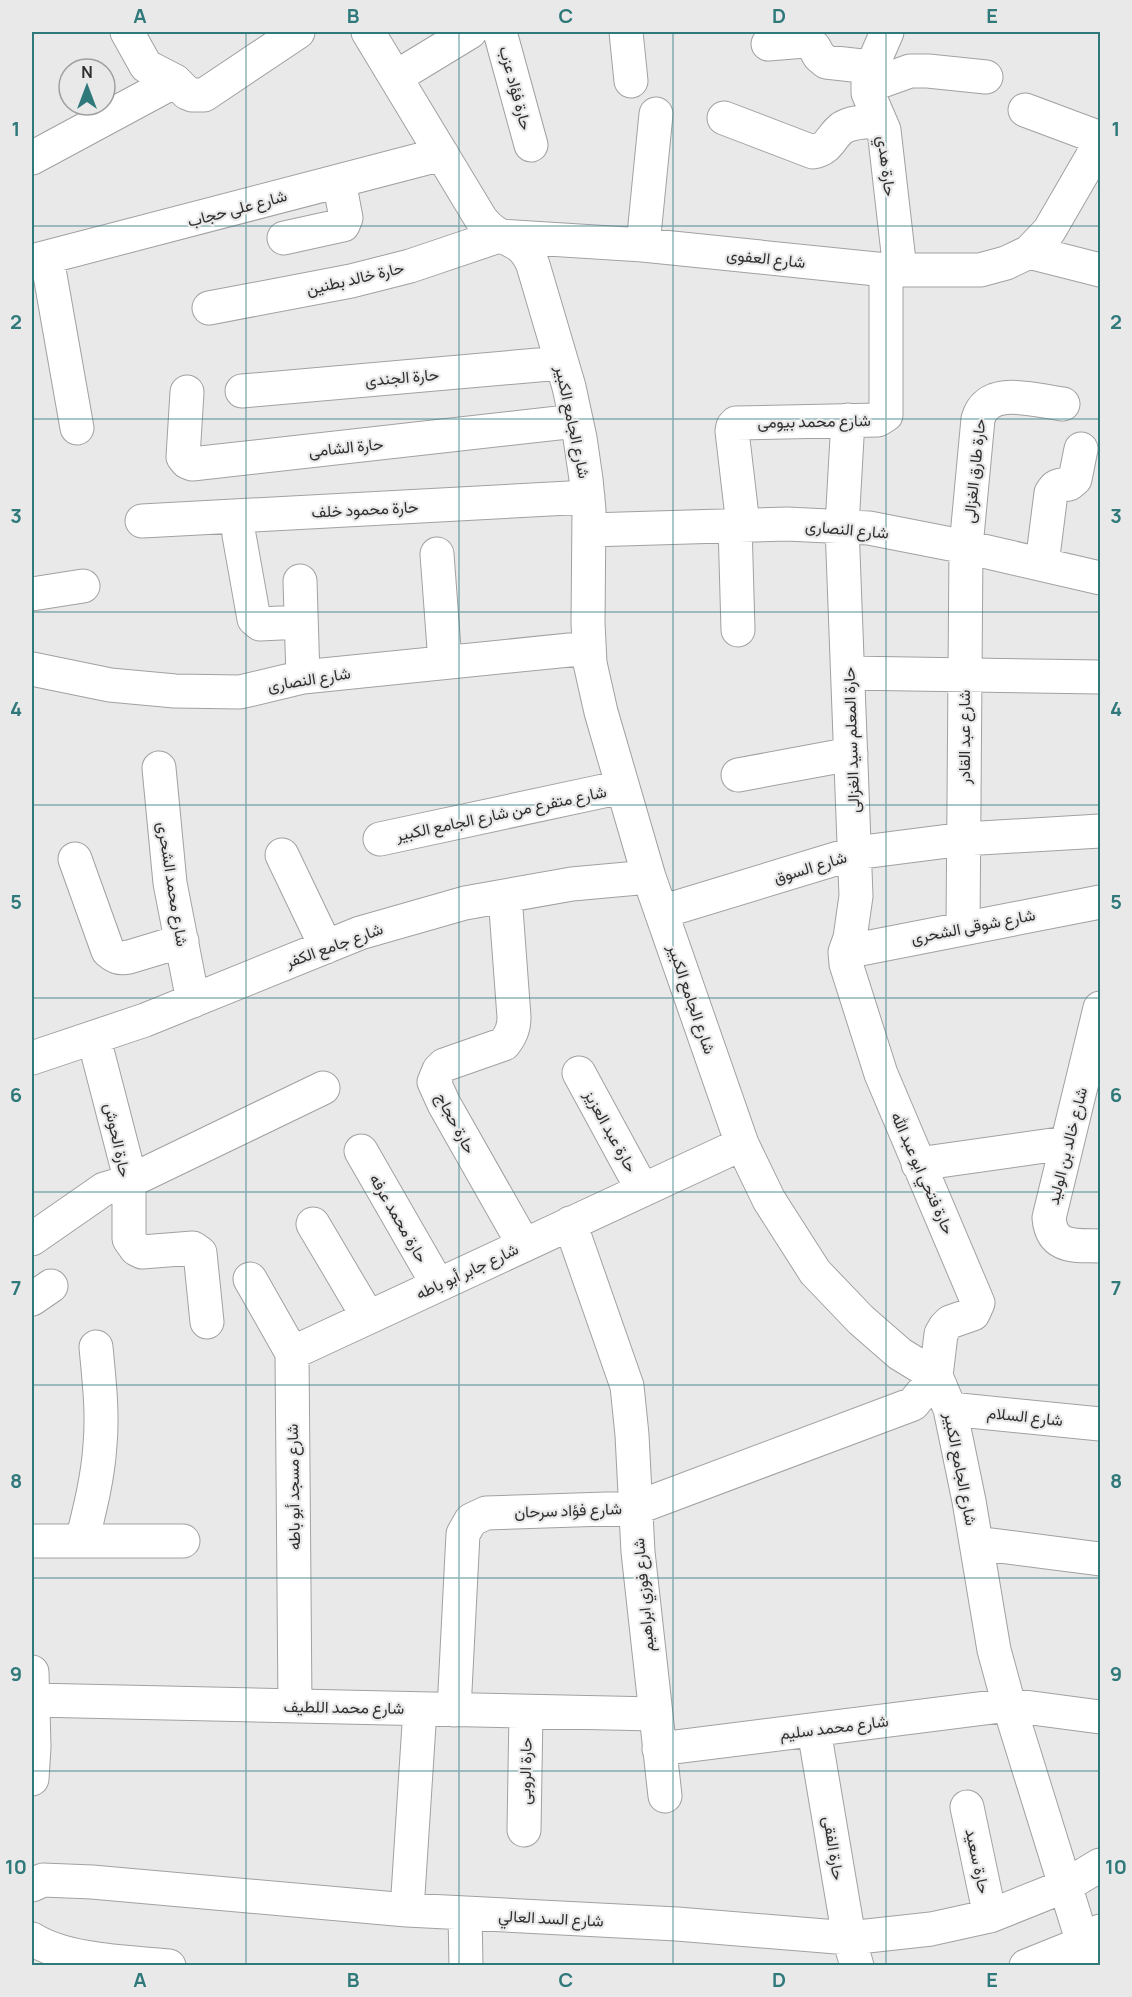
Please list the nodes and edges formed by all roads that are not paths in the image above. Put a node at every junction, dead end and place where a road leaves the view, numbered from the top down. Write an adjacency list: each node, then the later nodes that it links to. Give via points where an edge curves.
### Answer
1 (127, 32): 12 (street, via 146,66)
2 (298, 32): 12 (street, via 204,95 187,93)
3 (368, 32): 9 (street, شارع الجامع الكبير)
4 (500, 32): 20 (street, حارة فؤاد عزب)
5 (626, 32): 13 (street)
6 (887, 32): 10 (street)
7 (463, 33): 9 (street)
8 (768, 44): 10 (street, via 805,41 826,62)
9 (396, 77): 22 (street, شارع الجامع الكبير)
10 (869, 77): 11 (street, via 910,71); 17 (street, حارة هدي, via 868,93)
11 (986, 77)
12 (176, 81): 21 (street)
13 (631, 81)
14 (1025, 110): 18 (street)
15 (656, 114): 26 (street)
16 (724, 118): 17 (street, via 813,152 824,149 843,128)
17 (879, 121): 29 (street, حارة هدي, via 884,130)
18 (1101, 138)
19 (1101, 143): 27 (street, via 1049,231)
20 (531, 145)
21 (33, 152)
22 (442, 154): 23 (street, شارع على حجاب); 24 (street, شارع الجامع الكبير, via 481,219)
23 (339, 181): 25 (street, via 346,218 343,225); 28 (street, شارع على حجاب)
24 (499, 236): 26 (street, شارع العفوى); 31 (street, حارة خالد بطنين, via 361,279); 32 (street, شارع الجامع الكبير, via 521,245 529,254)
25 (284, 238)
26 (643, 245): 29 (street, شارع العفوى)
27 (1029, 252): 29 (street, شارع العفوى, via 1006,264 980,270); 30 (street)
28 (39, 259): 38 (street)
29 (893, 270): 36 (street, شارع محمد بيومى, via 887,412 878,420)
30 (1101, 270)
31 (209, 308)
32 (561, 363): 33 (street, حارة الجندى); 37 (street, شارع الجامع الكبير)
33 (242, 391)
34 (187, 393): 37 (street, حارة الشامى, via 183,457 192,464)
35 (1064, 404): 46 (street, حارة طارق الغزالى, via 998,397 980,411)
36 (848, 420): 42 (street, شارع محمد بيومى, via 739,422 733,426); 43 (street, حارة المعلم سيد الغزالى)
37 (576, 421): 40 (street, شارع الجامع الكبير)
38 (77, 428)
39 (1081, 449): 48 (street, via 1075,479 1069,484 1061,483 1051,493)
40 (588, 497): 41 (street, حارة محمود خلف); 44 (street, شارع الجامع الكبير)
41 (142, 521)
42 (739, 525): 43 (street, شارع النصارى); 44 (street, شارع النصارى); 54 (street)
43 (842, 526): 46 (street, شارع النصارى); 58 (street, حارة المعلم سيد الغزالى)
44 (589, 530): 55 (street, شارع الجامع الكبير)
45 (239, 535): 53 (street, via 254,619 260,624)
46 (966, 547): 48 (street, شارع النصارى); 59 (street, شارع عبد القادر)
47 (437, 554): 56 (street)
48 (1042, 564): 49 (street, شارع النصارى)
49 (1101, 578)
50 (300, 581): 53 (street)
51 (83, 586): 52 (street)
52 (32, 594)
53 (301, 622): 60 (street)
54 (738, 630)
55 (589, 648): 56 (street, شارع النصارى); 65 (street, شارع الجامع الكبير, via 596,691)
56 (446, 662): 60 (street, شارع النصارى)
57 (32, 669): 60 (street, شارع النصارى, via 110,685 175,691 240,692)
58 (848, 674): 59 (street); 62 (street, حارة المعلم سيد الغزالى)
59 (965, 675): 61 (street); 68 (street, شارع عبد القادر)
60 (303, 677)
61 (1101, 677)
62 (851, 754): 64 (street); 69 (street, حارة المعلم سيد الغزالى)
63 (159, 768): 77 (street, شارع محمد الشحرى, via 170,883)
64 (738, 775)
65 (622, 788): 67 (street, شارع متفرع من شارع الجامع الكبير); 72 (street, شارع الجامع الكبير)
66 (1101, 831): 68 (street, شارع السوق)
67 (380, 839)
68 (964, 839): 69 (street, شارع السوق); 76 (street, شارع عبد القادر)
69 (855, 853): 75 (street, شارع السوق); 79 (street, حارة المعلم سيد الغزالى, via 854,915)
70 (282, 855): 78 (street)
71 (75, 859): 77 (street, via 113,956 121,958)
72 (649, 877): 73 (street, شارع جامع الكفر, via 572,884); 75 (street, شارع الجامع الكبير)
73 (505, 896): 78 (street, شارع جامع الكفر, via 454,906); 96 (street, حارة حجاج, via 514,1027 504,1044 444,1065 434,1082)
74 (1101, 902): 76 (street, شارع شوقى الشحرى)
75 (661, 912): 88 (street, شارع الجامع الكبير)
76 (963, 928): 79 (street, شارع شوقى الشحرى)
77 (182, 941): 80 (street, شارع محمد الشحرى)
78 (326, 947): 80 (street, شارع جامع الكفر)
79 (845, 952): 90 (street, حارة فتحي ابو عبد الله, via 849,978 881,1074)
80 (193, 1000): 82 (street, شارع جامع الكفر)
81 (1101, 1008): 85 (street, شارع خالد بن الوليد)
82 (94, 1038): 83 (street, شارع جامع الكفر); 91 (street, حارة الحوش)
83 (32, 1058)
84 (579, 1073): 92 (street, حارة عبد العزيز)
85 (1091, 1086): 87 (street, شارع خالد بن الوليد)
86 (323, 1088): 91 (street)
87 (1066, 1143): 90 (street); 97 (street, شارع خالد بن الوليد, via 1050,1227 1060,1241 1069,1245)
88 (742, 1144): 92 (street, شارع جابر أبو باطه); 104 (street, شارع الجامع الكبير, via 769,1200 815,1272 900,1354)
89 (361, 1151): 99 (street, حارة محمد عرفه)
90 (918, 1164): 104 (street, حارة فتحي ابو عبد الله, via 978,1304 968,1317 945,1327)
91 (128, 1182): 95 (street, via 104,1190); 101 (street, حارة الحوش, via 127,1232 132,1245 142,1252 193,1248 200,1253)
92 (642, 1190): 93 (street, شارع جابر أبو باطه)
93 (570, 1223): 96 (street, شارع جابر أبو باطه); 107 (street, شارع فوزي ابراهيم, via 627,1386)
94 (313, 1224): 100 (street)
95 (32, 1239)
96 (524, 1245): 99 (street, شارع جابر أبو باطه)
97 (1101, 1245)
98 (250, 1279): 103 (street, شارع مسجد أبو باطه)
99 (438, 1285): 100 (street, شارع جابر أبو باطه)
100 (368, 1317): 103 (street, شارع جابر أبو باطه)
101 (207, 1322)
102 (96, 1347): 108 (street, via 100,1445 94,1493)
103 (292, 1353): 115 (street, شارع مسجد أبو باطه)
104 (936, 1376): 105 (street, شارع الجامع الكبير); 107 (street, شارع فؤاد سرحان, via 913,1404)
105 (950, 1409): 106 (street, شارع السلام); 111 (street, شارع الجامع الكبير)
106 (1101, 1424)
107 (636, 1508): 117 (street, شارع فؤاد سرحان, via 486,1513 471,1520 463,1534); 119 (street, شارع فوزي ابراهيم)
108 (82, 1540): 109 (street); 110 (street)
109 (183, 1540)
110 (32, 1541)
111 (976, 1543): 112 (street); 114 (street, شارع الجامع الكبير, via 994,1650)
112 (1101, 1559)
113 (32, 1686): 115 (street, شارع محمد اللطيف); 123 (street)
114 (1009, 1705): 120 (street, شارع محمد سليم); 121 (street, شارع محمد سليم); 129 (street, شارع الجامع الكبير)
115 (295, 1706): 116 (street, شارع محمد اللطيف)
116 (420, 1709): 117 (street, شارع محمد اللطيف); 130 (street)
117 (454, 1710): 118 (street, شارع محمد اللطيف)
118 (526, 1712): 119 (street, شارع محمد اللطيف); 126 (street, حارة الروبى)
119 (656, 1714): 122 (street, شارع فوزي ابراهيم)
120 (1101, 1717)
121 (814, 1730): 122 (street, شارع محمد سليم); 135 (street, حارة الفقى)
122 (659, 1749): 124 (street, شارع فوزي ابراهيم)
123 (32, 1779)
124 (665, 1796)
125 (967, 1807): 132 (street, حارة سعيد)
126 (524, 1830)
127 (1101, 1865): 129 (street, شارع السد العالي)
128 (32, 1885): 130 (street, شارع السد العالي, via 44,1880 92,1882)
129 (1065, 1886): 132 (street, شارع السد العالي); 134 (street, شارع الجامع الكبير)
130 (407, 1910): 131 (street, شارع السد العالي)
131 (465, 1914): 135 (street, شارع السد العالي, via 677,1924); 137 (street)
132 (990, 1916): 135 (street, شارع السد العالي)
133 (32, 1939): 136 (street, via 43,1946 97,1959)
134 (1091, 1946): 138 (street)
135 (853, 1952)
136 (155, 1965)
137 (466, 1965)
138 (1026, 1965)

